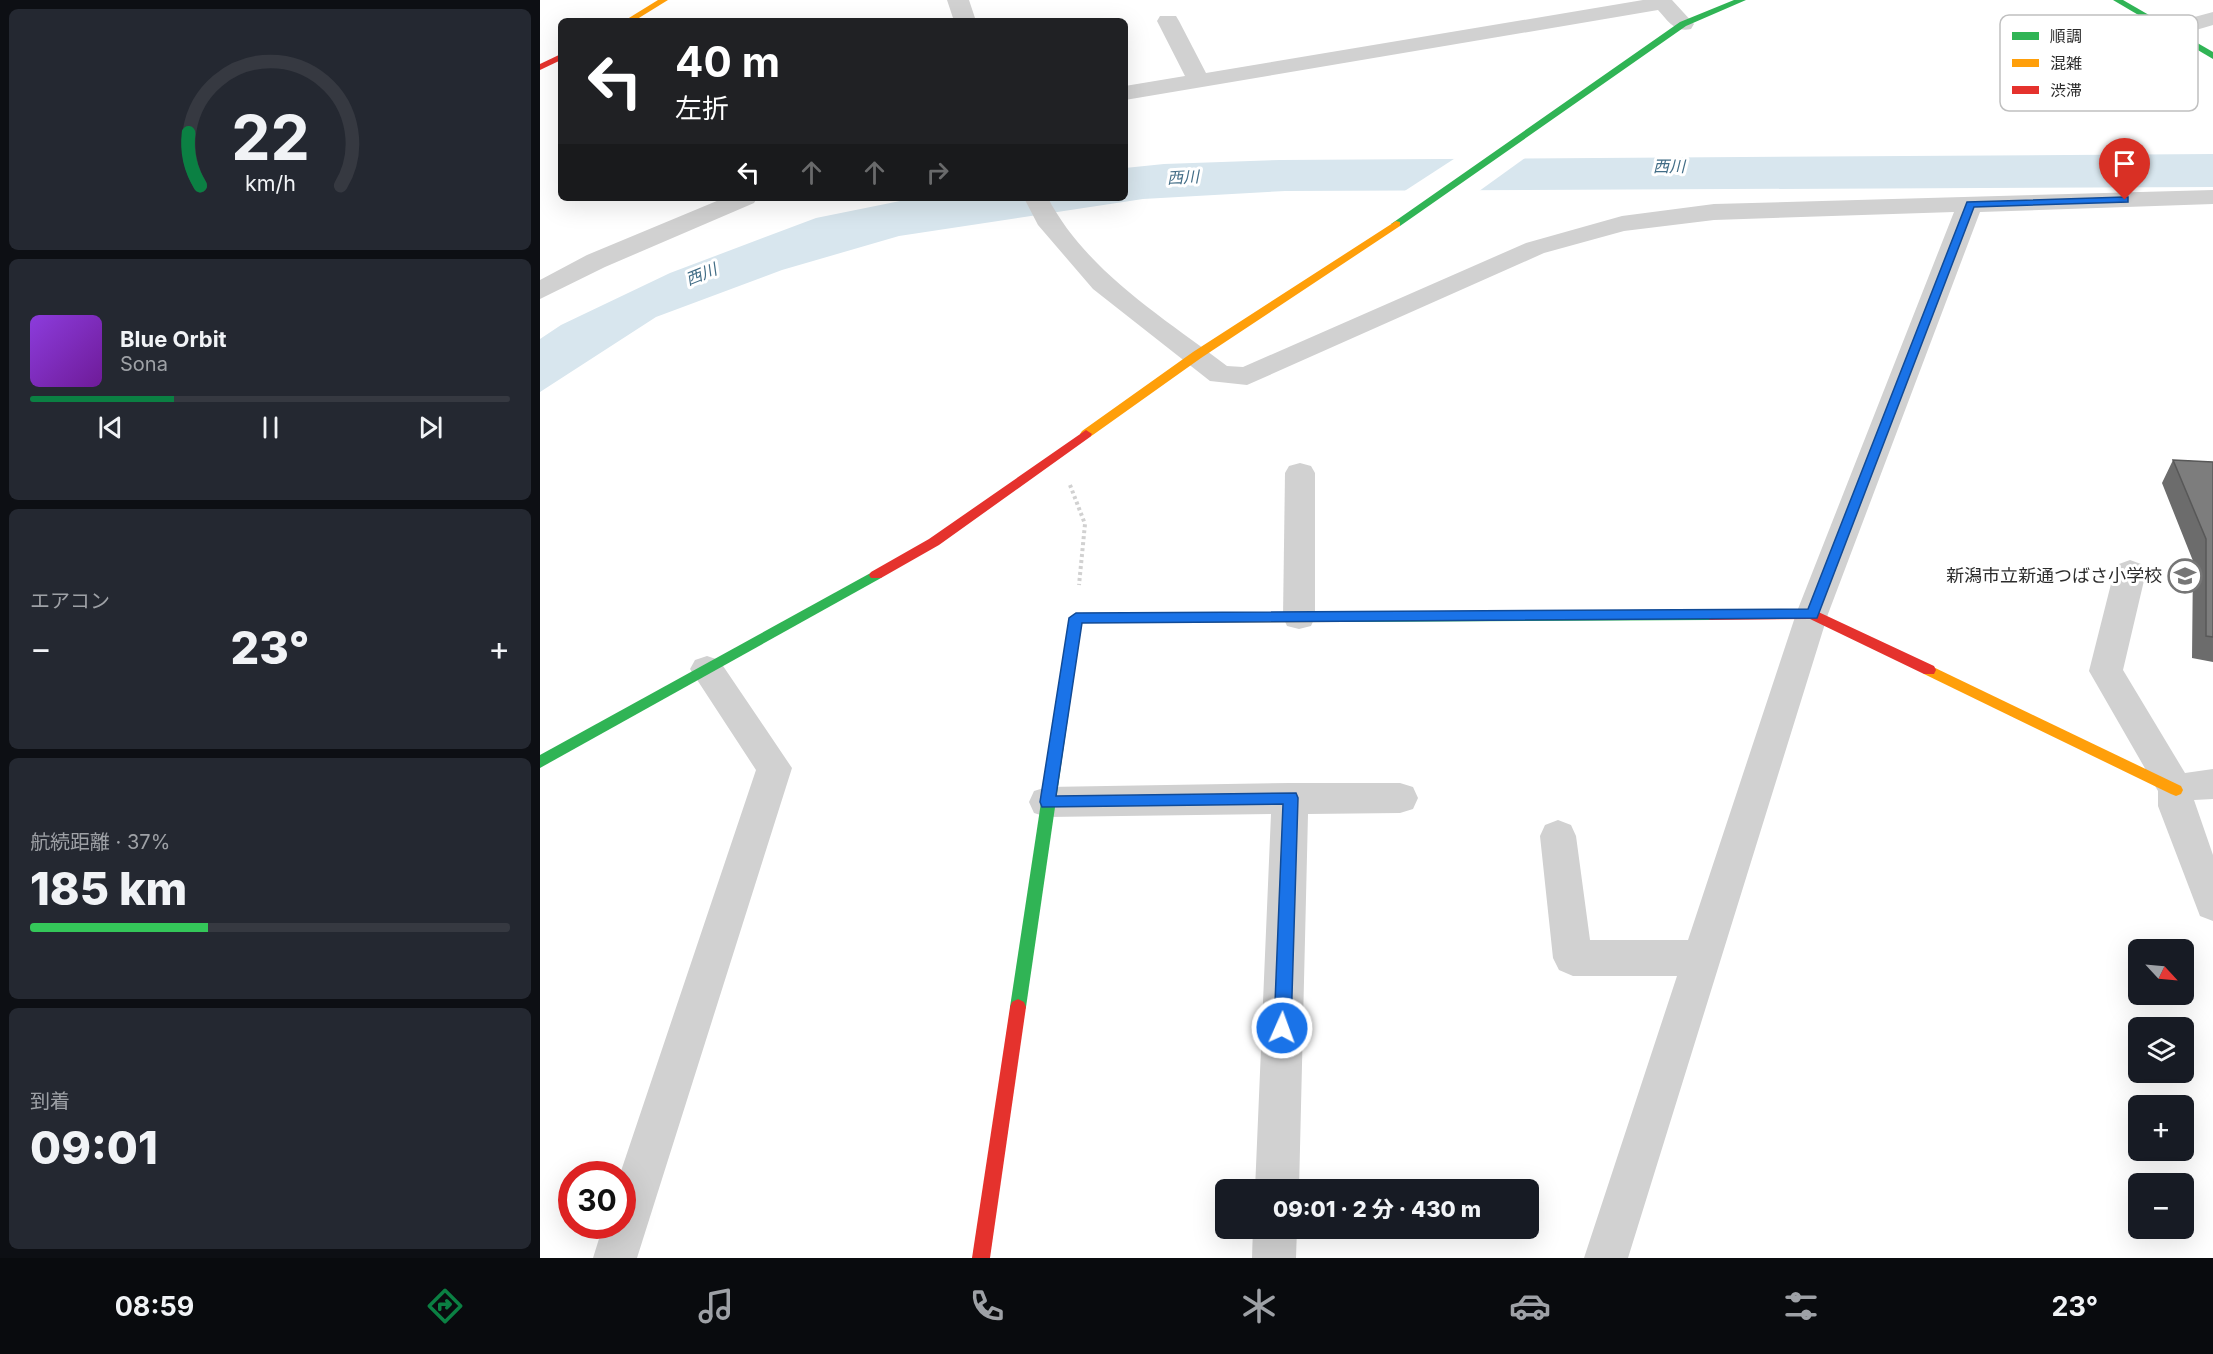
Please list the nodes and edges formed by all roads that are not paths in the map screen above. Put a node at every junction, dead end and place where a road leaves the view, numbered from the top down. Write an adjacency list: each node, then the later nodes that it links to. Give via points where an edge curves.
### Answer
1 (664, 0): 7 (street)
2 (958, 0): 8 (street)
3 (1742, 0): 12 (street)
4 (2117, 0): 6 (street)
5 (1662, 2): 12 (street); 17 (street)
6 (2142, 15)
7 (633, 18)
8 (964, 18)
9 (2213, 18): 11 (street)
10 (1168, 21): 17 (street)
11 (2198, 22)
12 (1683, 24): 24 (street, via 1423,206)
13 (2198, 47): 14 (street)
14 (2213, 56)
15 (558, 58): 16 (street)
16 (540, 67)
17 (1198, 79): 18 (street)
18 (1128, 92)
19 (2213, 197): 21 (street)
20 (738, 201): 23 (street, via 596,261)
21 (1970, 204): 24 (street, via 1714,212 1622,224 1535,248 1247,376 1220,375); 27 (street)
22 (1041, 209): 24 (street, via 1102,283)
23 (540, 291)
24 (1197, 355): 29 (street, via 934,542)
25 (1300, 473): 28 (street)
26 (2130, 572): 32 (street, via 2106,671)
27 (1812, 614): 28 (street); 32 (street); 38 (street)
28 (1299, 617): 35 (street, via 1076,618)
29 (707, 669): 30 (street); 41 (street, via 774,768)
30 (540, 762)
31 (2213, 784): 32 (street)
32 (2176, 790): 37 (street, via 2176,806)
33 (1290, 798): 34 (street); 35 (street); 39 (street)
34 (1400, 798)
35 (1047, 802): 42 (street)
36 (1558, 836): 38 (street, via 1573,958)
37 (2213, 904)
38 (1702, 958): 44 (street)
39 (1277, 1179)
40 (1275, 1239): 43 (street)
41 (615, 1258)
42 (981, 1258)
43 (1274, 1258)
44 (1606, 1258)

